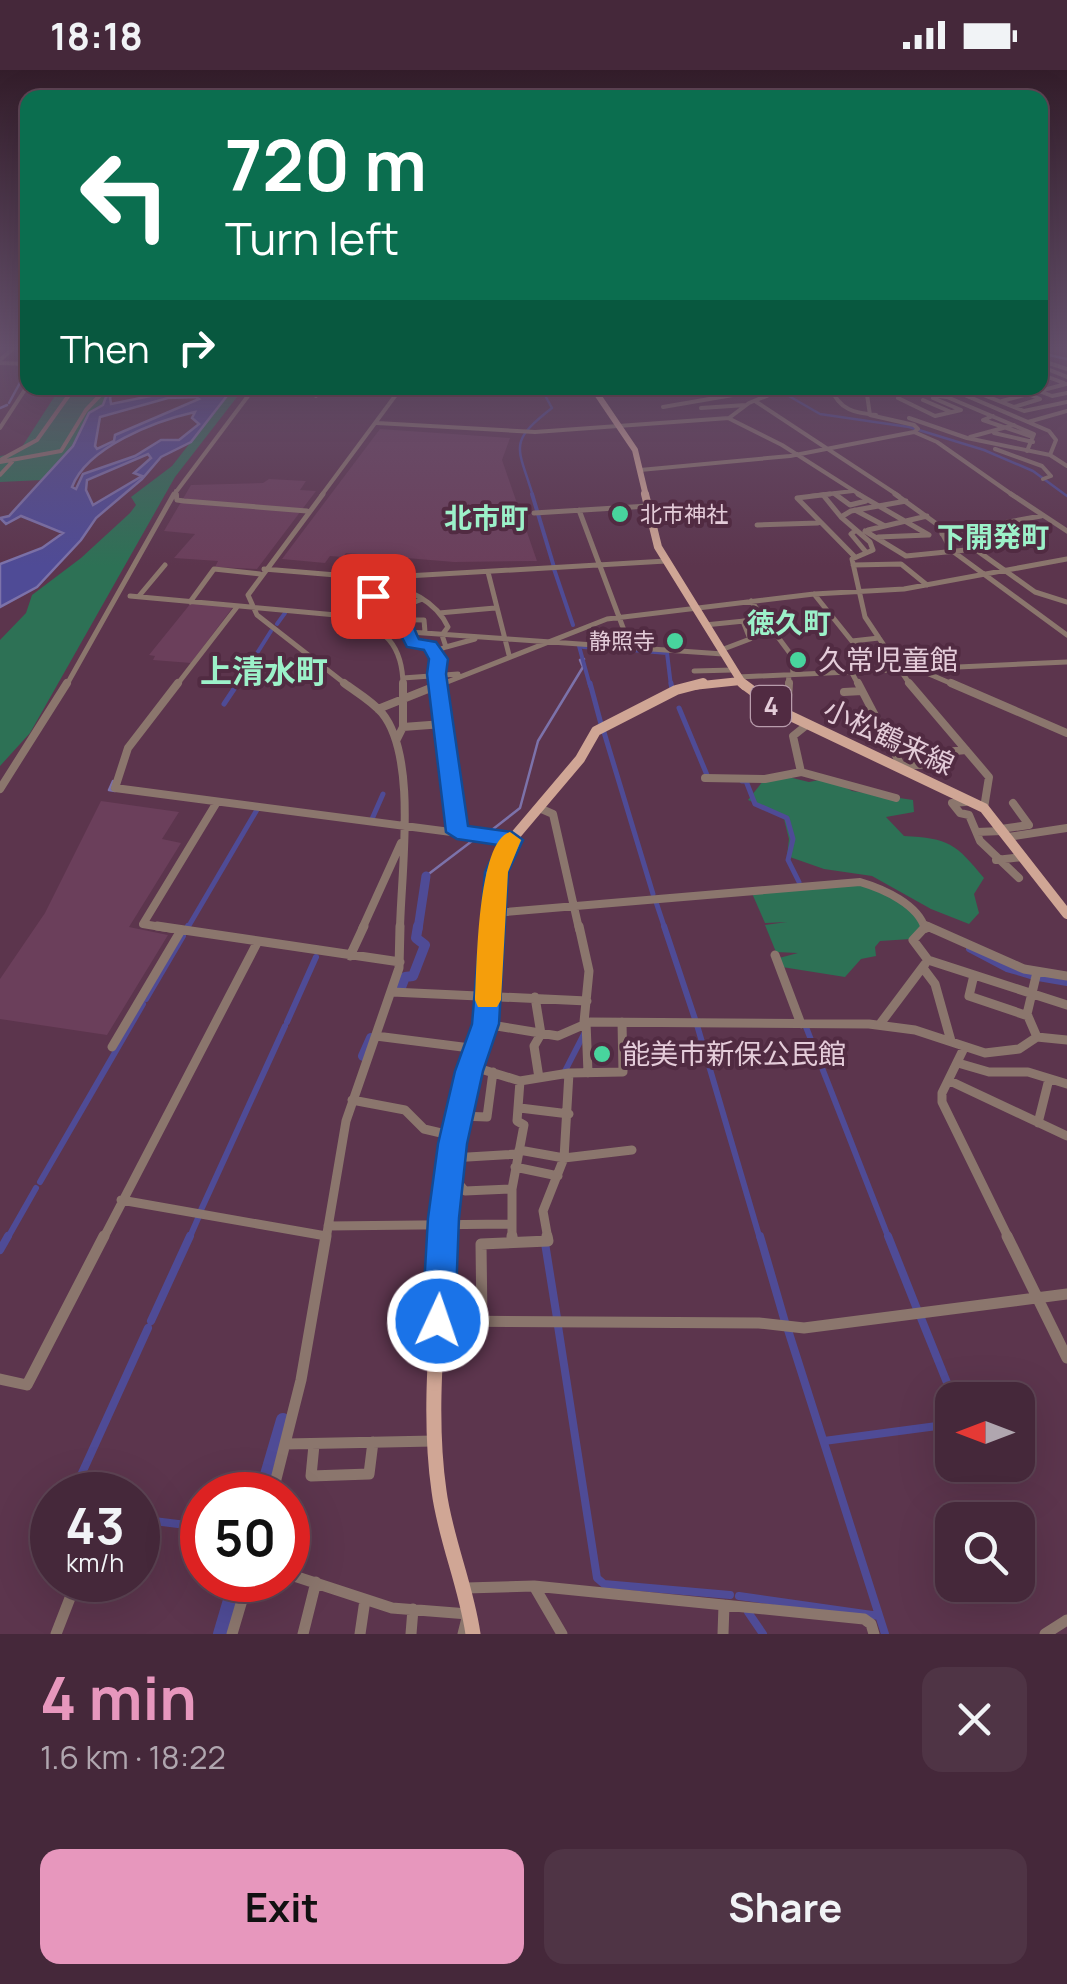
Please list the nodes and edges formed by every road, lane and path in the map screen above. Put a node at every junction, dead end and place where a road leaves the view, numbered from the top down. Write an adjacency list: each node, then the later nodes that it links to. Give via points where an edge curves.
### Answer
1 (53, 420): 20 (street)
2 (80, 420): 32 (street, via 61,451)
3 (230, 420): 37 (street)
4 (615, 420): 17 (main road, 小松鶴来線 / 4)
5 (699, 420): 17 (street)
6 (733, 420): 29 (street)
7 (785, 420): 27 (street)
8 (897, 420): 19 (street)
9 (919, 420): 22 (street)
10 (984, 420): 18 (street)
11 (1002, 420): 16 (street)
12 (1024, 420): 15 (street)
13 (1034, 420): 15 (street)
14 (376, 422): 17 (street, via 524,432); 49 (street)
15 (1029, 422): 16 (street); 23 (street)
16 (1015, 426): 18 (street); 26 (street)
17 (620, 427): 34 (main road, 小松鶴来線 / 4)
18 (1002, 428): 21 (street); 26 (street)
19 (916, 430): 27 (street); 53 (street)
20 (45, 432): 25 (street); 31 (street, via 26,452)
21 (990, 432): 22 (street); 26 (street)
22 (979, 438): 28 (street); 36 (street, via 1046,468 1051,476)
23 (1056, 439): 24 (street); 30 (street)
24 (1067, 439)
25 (41, 440)
26 (1034, 440): 28 (street)
27 (830, 449): 29 (street); 42 (street)
28 (1027, 452): 30 (street)
29 (800, 454): 34 (street); 38 (street)
30 (1050, 455): 33 (street)
31 (0, 461): 32 (street)
32 (12, 462): 35 (street)
33 (1067, 466)
34 (640, 470): 43 (main road, 小松鶴来線 / 4)
35 (0, 475)
36 (1045, 478)
37 (176, 490): 49 (street, via 177,500); 149 (street)
38 (853, 491): 39 (street); 41 (street)
39 (835, 494): 40 (street); 41 (street, via 850,505)
40 (823, 496): 44 (street); 47 (street, via 797,498)
41 (866, 501): 45 (street)
42 (906, 502): 45 (street); 52 (street)
43 (648, 506): 46 (street); 73 (main road, 小松鶴来線 / 4)
44 (832, 507): 47 (street); 54 (street)
45 (873, 507): 48 (street); 51 (street)
46 (579, 510): 50 (street); 76 (street)
47 (807, 510): 57 (street)
48 (855, 510): 54 (street); 55 (street)
49 (307, 511): 79 (street)
50 (537, 513)
51 (885, 513): 55 (street); 56 (street)
52 (927, 516): 56 (street); 62 (street)
53 (1043, 516): 61 (street); 62 (street)
54 (842, 518): 57 (street); 60 (street)
55 (867, 518): 59 (street)
56 (902, 521): 59 (street); 63 (street)
57 (820, 523): 58 (street); 70 (street)
58 (757, 525)
59 (886, 526): 60 (street); 64 (street)
60 (860, 531): 65 (street); 66 (street); 68 (street, via 851,534)
61 (1067, 531)
62 (947, 533): 63 (street); 67 (street); 69 (street)
63 (928, 534): 64 (street)
64 (911, 536): 65 (street)
65 (880, 539): 66 (street); 71 (street)
66 (870, 542): 68 (street, via 874,550)
67 (976, 549): 69 (street); 78 (street)
68 (866, 552): 70 (street)
69 (954, 552): 71 (street); 81 (street)
70 (854, 556): 77 (street)
71 (906, 556): 74 (street, via 914,563)
72 (1067, 558): 78 (street)
73 (666, 561): 76 (street); 93 (main road, 小松鶴来線 / 4)
74 (901, 564): 77 (street); 83 (street)
75 (166, 565): 89 (street, via 134,596)
76 (599, 565): 80 (street); 97 (street)
77 (854, 565): 84 (street)
78 (1004, 570): 81 (street); 91 (street, via 1036,592)
79 (262, 572): 82 (street); 89 (street, via 214,570); 92 (street)
80 (488, 572): 82 (street); 94 (street)
81 (984, 574): 83 (street); 110 (street)
82 (381, 581): 86 (street); 87 (street)
83 (927, 585): 84 (street)
84 (859, 592): 85 (street); 112 (street)
85 (814, 594): 88 (street); 115 (street)
86 (417, 597): 90 (street); 95 (street); 96 (street)
87 (370, 600): 90 (street); 98 (street)
88 (752, 601): 93 (street); 101 (street)
89 (190, 602): 92 (street)
90 (391, 602): 99 (street)
91 (1067, 602)
92 (244, 606): 98 (street); 138 (street); 151 (street, via 128,748 113,786)
93 (694, 607): 97 (street); 103 (main road, 小松鶴来線 / 4)
94 (495, 608): 95 (street); 113 (street)
95 (441, 614): 100 (street); 104 (street)
96 (408, 616): 99 (street); 100 (street)
97 (619, 616): 114 (street); 117 (street)
98 (360, 618): 99 (street); 105 (street)
99 (398, 618): 106 (street)
100 (424, 620): 107 (street)
101 (764, 620): 102 (street); 130 (street, via 792,656)
102 (743, 621): 103 (street); 119 (street, via 750,640)
103 (705, 625): 119 (main road, 小松鶴来線 / 4)
104 (448, 627): 108 (street); 109 (street)
105 (381, 630): 106 (street); 132 (street, via 404,660)
106 (408, 632): 107 (street); 118 (street, via 413,644)
107 (425, 632): 108 (street)
108 (442, 635): 109 (street); 116 (street)
109 (462, 636): 111 (street)
110 (1067, 636)
111 (478, 638): 113 (street); 116 (street)
112 (879, 638): 115 (street); 120 (street)
113 (506, 640): 114 (street); 122 (street)
114 (541, 642): 117 (street); 122 (street)
115 (852, 642): 120 (street, via 864,655)
116 (446, 646): 118 (street)
117 (631, 649): 121 (street)
118 (436, 651): 129 (street)
119 (722, 652): 121 (street); 131 (main road, 小松鶴来線 / 4)
120 (888, 652): 124 (street)
121 (699, 654): 126 (street)
122 (509, 656): 128 (street)
123 (1067, 662): 125 (street)
124 (898, 670): 125 (street); 127 (street); 145 (street)
125 (918, 670): 143 (street)
126 (694, 672): 131 (street); 133 (street)
127 (852, 673): 130 (street); 135 (street)
128 (465, 674): 129 (street); 134 (street)
129 (436, 675): 132 (street); 134 (street)
130 (791, 675): 131 (street); 139 (street)
131 (737, 676): 133 (main road); 139 (main road, 小松鶴来線 / 4)
132 (402, 678): 137 (street)
133 (696, 684): 153 (main road, via 603,727)
134 (438, 685): 137 (street); 140 (street)
135 (862, 691): 136 (street); 146 (street)
136 (844, 692)
137 (404, 698): 138 (street); 142 (street)
138 (378, 710): 144 (street)
139 (787, 714): 141 (main road, 小松鶴来線 / 4)
140 (443, 724): 142 (street); 158 (street)
141 (808, 724): 146 (main road, 小松鶴来線 / 4); 147 (street, via 792,736)
142 (403, 727): 144 (street)
143 (1067, 733)
144 (397, 739): 156 (street)
145 (966, 750): 146 (street, via 945,752 950,763); 154 (street, via 989,777)
146 (902, 767): 154 (main road, 小松鶴来線 / 4)
147 (800, 772): 148 (street, via 765,780); 150 (street)
148 (705, 778)
149 (0, 790)
150 (896, 798)
151 (217, 802): 156 (street); 173 (street, via 144,920 148,927)
152 (1013, 804): 160 (street, via 1029,826)
153 (539, 808): 161 (main road); 169 (street, via 553,814)
154 (983, 808): 155 (street); 155 (street, via 952,803); 160 (main road, 小松鶴来線 / 4)
155 (969, 815): 159 (street)
156 (402, 826): 158 (street); 162 (street)
157 (1067, 828): 160 (street)
158 (457, 832): 161 (street)
159 (977, 832): 160 (street); 163 (street)
160 (1006, 835): 163 (street); 164 (main road, 小松鶴来線 / 4)
161 (512, 840): 170 (main road, via 496,872)
162 (402, 843): 176 (street); 177 (street)
163 (988, 848): 165 (street)
164 (1023, 858): 165 (street); 166 (main road, 小松鶴来線 / 4)
165 (996, 860): 167 (street)
166 (1037, 875): 167 (street); 171 (main road, 小松鶴来線 / 4)
167 (1019, 878): 168 (street)
168 (1008, 880)
169 (574, 905): 170 (street); 172 (street, via 847,881 883,889); 186 (street, via 589,971)
170 (494, 913): 184 (main road)
171 (1067, 914)
172 (927, 926): 178 (street, via 913,940); 179 (street)
173 (180, 932): 174 (street); 199 (street)
174 (257, 943): 176 (street); 227 (street)
175 (775, 955): 192 (street)
176 (350, 956): 177 (street)
177 (400, 962): 182 (street)
178 (925, 964): 180 (street); 193 (street); 198 (street)
179 (1036, 972): 181 (street); 183 (street)
180 (974, 975): 183 (street); 188 (street, via 968,996)
181 (1067, 976)
182 (392, 992): 184 (street); 195 (street)
183 (1031, 993): 187 (street); 188 (street)
184 (488, 994): 185 (street); 191 (main road)
185 (535, 997): 186 (street); 194 (street)
186 (587, 1000): 189 (street)
187 (1067, 1004)
188 (1028, 1016): 196 (street)
189 (585, 1022): 190 (street); 194 (street, via 558,1036); 206 (street)
190 (622, 1022): 192 (street); 206 (street, via 623,1072)
191 (485, 1024): 194 (street); 201 (main road)
192 (800, 1024): 193 (street)
193 (880, 1024): 198 (street)
194 (542, 1034): 207 (street, via 534,1046)
195 (376, 1036): 201 (street); 212 (street)
196 (1037, 1037): 197 (street); 200 (street, via 1004,1056)
197 (1067, 1040)
198 (952, 1041): 200 (street)
199 (112, 1047)
200 (964, 1048): 202 (street)
201 (478, 1049): 203 (main road)
202 (958, 1064): 208 (street); 210 (street)
203 (471, 1066): 204 (street); 215 (main road)
204 (493, 1072): 209 (street); 215 (street, via 487,1117)
205 (569, 1073): 206 (street); 207 (street); 214 (street)
206 (588, 1073)
207 (539, 1078): 209 (street)
208 (1049, 1079): 211 (street); 216 (street)
209 (520, 1081): 213 (street)
210 (950, 1081): 216 (street); 233 (street, via 942,1102)
211 (1067, 1084)
212 (352, 1100): 217 (street, via 406,1110 424,1128); 230 (street)
213 (520, 1108): 214 (street); 220 (street)
214 (569, 1114): 222 (street)
215 (460, 1116): 217 (main road)
216 (1038, 1123): 218 (street)
217 (454, 1136): 221 (main road)
218 (1067, 1136)
219 (632, 1150): 222 (street)
220 (518, 1152): 221 (street); 222 (street); 223 (street)
221 (451, 1158): 224 (main road)
222 (564, 1158): 225 (street)
223 (515, 1167): 225 (street); 226 (street)
224 (451, 1174): 226 (street, via 465,1192); 229 (main road)
225 (558, 1176): 231 (street, via 544,1212 548,1240)
226 (512, 1189): 228 (street)
227 (121, 1200): 230 (street); 237 (street, via 26,1384)
228 (510, 1224): 229 (street); 231 (street)
229 (445, 1225): 230 (street); 234 (main road)
230 (327, 1231): 240 (street)
231 (512, 1241): 235 (street, via 481,1244)
232 (1067, 1294): 233 (street)
233 (1039, 1298): 235 (street, via 804,1328); 236 (street)
234 (438, 1321): 235 (street); 238 (main road)
235 (482, 1321)
236 (1067, 1358)
237 (0, 1379)
238 (434, 1441): 239 (street); 246 (main road, via 438,1496)
239 (373, 1442): 241 (street); 241 (street, via 369,1474 312,1476)
240 (286, 1444): 241 (street); 242 (street)
241 (314, 1445)
242 (278, 1472)
243 (310, 1580): 244 (street)
244 (316, 1582): 247 (street); 256 (street)
245 (534, 1586): 246 (street); 250 (street); 261 (street)
246 (466, 1588): 252 (main road)
247 (365, 1600): 251 (street); 257 (street)
248 (68, 1602): 254 (street)
249 (241, 1602): 255 (street)
250 (724, 1605): 262 (street); 263 (street, via 864,1620)
251 (412, 1610): 252 (street); 258 (street)
252 (468, 1614): 259 (street); 260 (main road)
253 (1067, 1620): 264 (street)
254 (56, 1634)
255 (232, 1634)
256 (302, 1634)
257 (360, 1634)
258 (410, 1634)
259 (463, 1634)
260 (473, 1634)
261 (562, 1634)
262 (724, 1634)
263 (874, 1634)
264 (1045, 1634)

